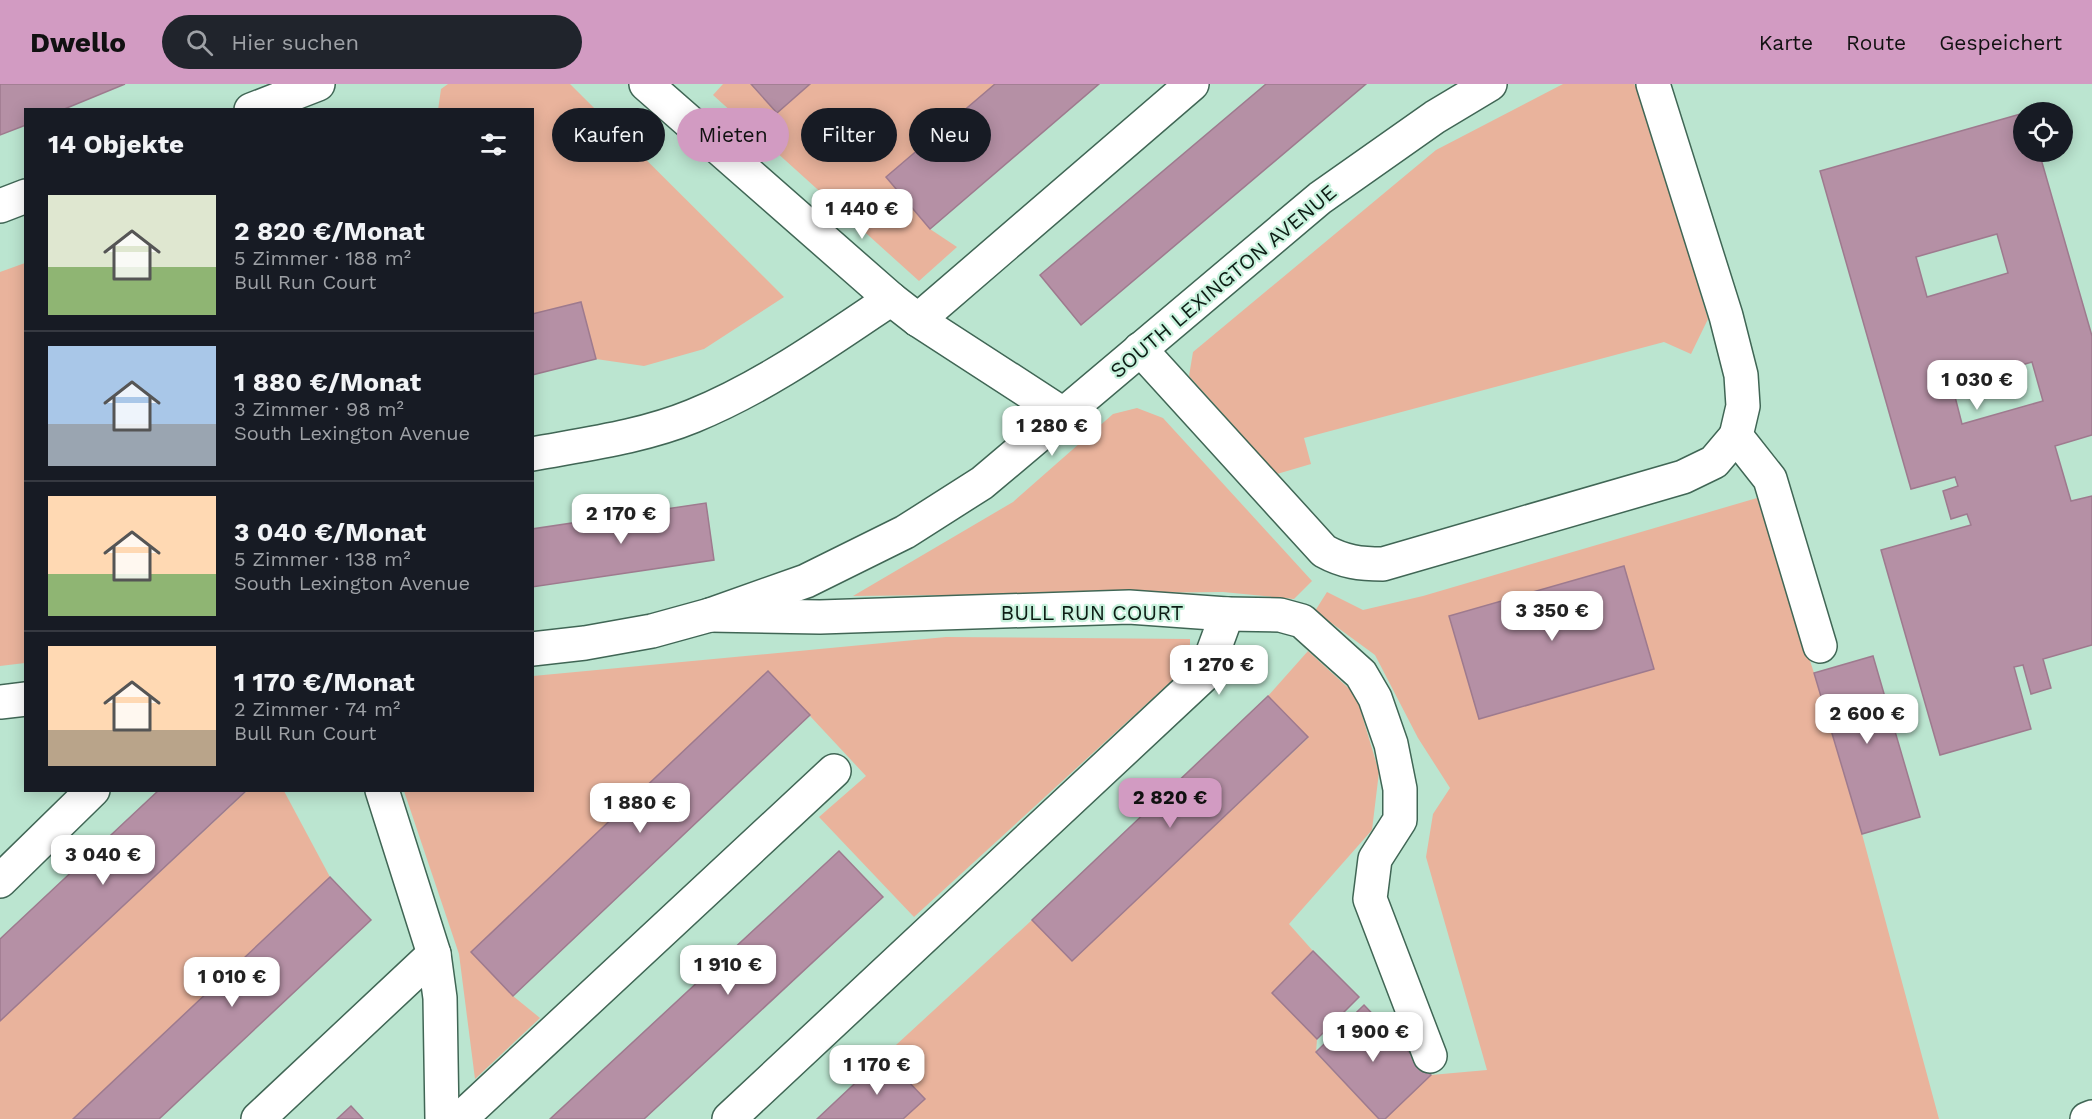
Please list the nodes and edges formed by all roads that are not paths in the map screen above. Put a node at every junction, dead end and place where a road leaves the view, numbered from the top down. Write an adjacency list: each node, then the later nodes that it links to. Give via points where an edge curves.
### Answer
1 (318, 84): 6 (street)
2 (646, 84): 9 (street)
3 (1192, 84): 10 (street)
4 (1490, 84): 11 (street, SOUTH LEXINGTON AVENUE, via 1435,117 1320,198)
5 (1653, 84): 13 (street, via 1741,375 1743,406)
6 (256, 108)
7 (24, 197): 8 (street)
8 (0, 206)
9 (891, 300): 10 (street); 14 (street, via 741,395 691,417 628,436)
10 (918, 320): 12 (street)
11 (1140, 349): 12 (street, SOUTH LEXINGTON AVENUE); 13 (street, via 1324,551 1359,564 1383,564 1683,477 1714,462)
12 (1063, 414): 16 (street, SOUTH LEXINGTON AVENUE, via 982,483 905,532 806,581)
13 (1736, 436): 17 (street, via 1770,479)
14 (534, 454)
15 (1227, 614): 16 (street, BULL RUN COURT, via 1129,608 820,617); 26 (street, BULL RUN COURT, via 1280,615 1302,621 1361,674 1375,698 1400,789 1400,820 1375,859 1371,899); 31 (street, via 1205,674)
16 (710, 615): 18 (street, SOUTH LEXINGTON AVENUE, via 652,631)
17 (1820, 646)
18 (534, 649)
19 (24, 699): 20 (street)
20 (0, 702)
21 (834, 771): 30 (street)
22 (91, 792): 24 (street)
23 (383, 792): 25 (street)
24 (0, 881)
25 (434, 954): 28 (street); 29 (street, via 440,998)
26 (1430, 1056)
27 (2092, 1117): 32 (street)
28 (258, 1119)
29 (442, 1119)
30 (460, 1119)
31 (729, 1119)
32 (2087, 1119)

